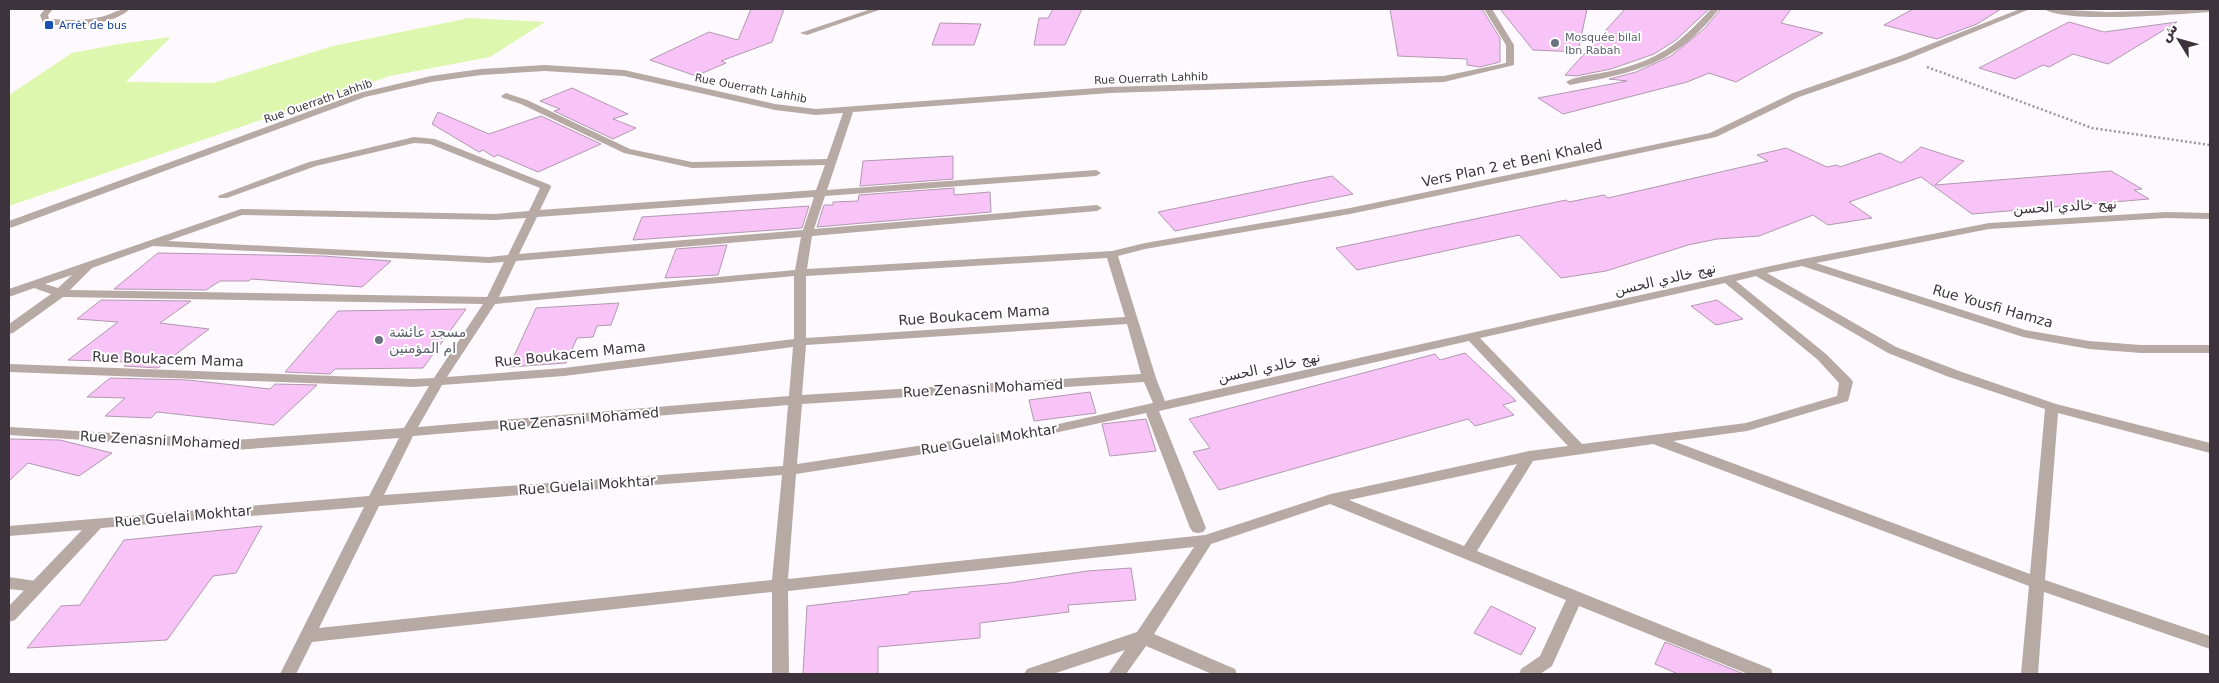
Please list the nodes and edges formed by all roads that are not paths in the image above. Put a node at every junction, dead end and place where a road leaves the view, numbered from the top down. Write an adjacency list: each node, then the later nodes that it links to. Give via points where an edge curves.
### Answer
1 (49, 9): 2 (street, via 44,15 46,21 71,23 96,20)
2 (126, 9)
3 (878, 9): 9 (street)
4 (1488, 9): 12 (street, Rue Ouerrath Lahhib, via 1510,45 1510,66 1444,79 1110,90)
5 (1715, 9): 10 (street, via 1679,46 1660,57 1617,73)
6 (2026, 9): 23 (street, Vers Plan 2 et Beni Khaled, via 1903,58 1796,95 1712,135 1350,211)
7 (2048, 9): 8 (street, via 2108,16)
8 (2210, 10)
9 (804, 34)
10 (1570, 82)
11 (506, 96): 13 (street, via 627,151 692,165)
12 (849, 110): 13 (street); 20 (street, Rue Ouerrath Lahhib, via 816,112 775,107 624,73 545,68 482,72 431,79 362,95)
13 (832, 162): 15 (street)
14 (1096, 173): 15 (street)
15 (822, 193): 18 (street); 21 (street)
16 (223, 196): 18 (street, via 313,164 414,140 432,140 546,187)
17 (1098, 208): 21 (street)
18 (534, 214): 22 (street, via 495,218 241,212); 24 (street)
19 (2210, 216): 25 (street, نهج خالدي الحسن, via 2166,215 1989,226)
20 (9, 225)
21 (807, 233): 24 (street); 27 (street)
22 (150, 244): 24 (street, via 489,260); 26 (street)
23 (1112, 254): 27 (street); 34 (street)
24 (512, 258): 33 (street)
25 (1803, 262): 28 (street, نهج خالدي الحسن); 38 (street, Rue Yousfi Hamza, via 2023,332 2098,346)
26 (90, 265): 30 (street); 31 (street)
27 (800, 274): 33 (street); 37 (street)
28 (1760, 274): 29 (street, نهج خالدي الحسن); 44 (street, via 1892,350)
29 (1728, 280): 36 (street, نهج خالدي الحسن); 47 (street, via 1822,357 1846,382 1843,398 1747,427)
30 (33, 284): 31 (street); 32 (street)
31 (60, 292): 33 (street); 35 (street)
32 (9, 293)
33 (491, 301): 41 (street)
34 (1133, 320): 37 (street, Rue Boukacem Mama); 40 (street)
35 (9, 330)
36 (1473, 338): 43 (street, نهج خالدي الحسن); 49 (street)
37 (800, 342): 41 (street, Rue Boukacem Mama, via 564,372); 42 (street)
38 (2210, 349)
39 (9, 368): 41 (street, Rue Boukacem Mama, via 414,383)
40 (1149, 378): 42 (street, Rue Zenasni Mohamed); 43 (street)
41 (438, 381): 46 (street)
42 (794, 400): 46 (street, Rue Zenasni Mohamed); 51 (street)
43 (1161, 406): 51 (street, Rue Guelai Mokhtar, via 1046,431); 56 (street, via 1151,409)
44 (2052, 407): 48 (street); 59 (street)
45 (9, 431): 46 (street, Rue Zenasni Mohamed, via 234,445)
46 (408, 433): 53 (street)
47 (1653, 439): 49 (street); 59 (street)
48 (2210, 448)
49 (1578, 449): 50 (street)
50 (1529, 456): 52 (street); 57 (street)
51 (788, 470): 53 (street, Rue Guelai Mokhtar); 60 (street)
52 (1331, 499): 56 (street); 57 (street)
53 (374, 501): 54 (street, Rue Guelai Mokhtar); 64 (street)
54 (97, 523): 55 (street, Rue Guelai Mokhtar); 61 (street)
55 (9, 531)
56 (1202, 534): 60 (street); 65 (street)
57 (1467, 554): 62 (street)
58 (9, 583): 61 (street)
59 (2037, 583): 66 (street); 74 (street)
60 (780, 584): 64 (street); 68 (street)
61 (36, 586): 63 (street)
62 (1575, 597): 72 (street, via 1546,660); 73 (street)
63 (9, 616)
64 (308, 636): 67 (street)
65 (1143, 637): 69 (street); 70 (street); 71 (street)
66 (2210, 643)
67 (288, 674)
68 (781, 674)
69 (1034, 674)
70 (1117, 674)
71 (1229, 674)
72 (1527, 674)
73 (1765, 674)
74 (2029, 674)

